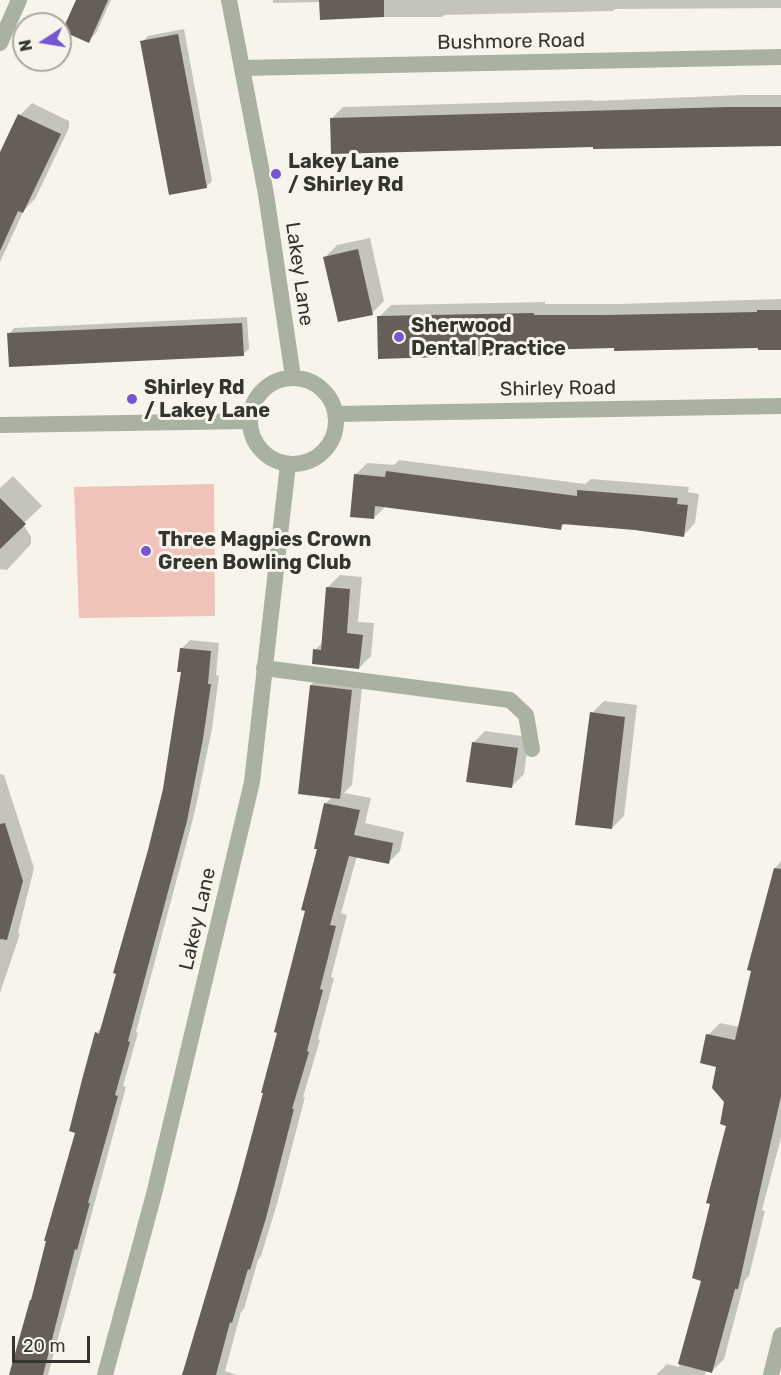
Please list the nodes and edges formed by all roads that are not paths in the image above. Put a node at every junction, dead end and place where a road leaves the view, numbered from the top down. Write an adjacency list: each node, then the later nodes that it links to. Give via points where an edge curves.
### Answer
1 (19, 0): 3 (street)
2 (229, 0): 5 (street, Lakey Lane)
3 (0, 43)
4 (781, 57): 5 (street, Bushmore Road)
5 (242, 68): 6 (street, Lakey Lane, via 266,194)
6 (292, 377): 8 (street, via 321,388 333,402); 9 (street, via 268,386 258,396)
7 (781, 406): 8 (street, Shirley Road)
8 (336, 414): 11 (street, via 336,428 324,451 307,462)
9 (250, 421): 10 (street); 11 (street, via 257,444 265,454)
10 (0, 425)
11 (288, 464): 12 (street, Lakey Lane)
12 (264, 668): 13 (street, via 510,700 526,715); 15 (street, Lakey Lane, via 252,782 157,1182)
13 (532, 749)
14 (781, 1338): 16 (street)
15 (105, 1375)
16 (771, 1375)

